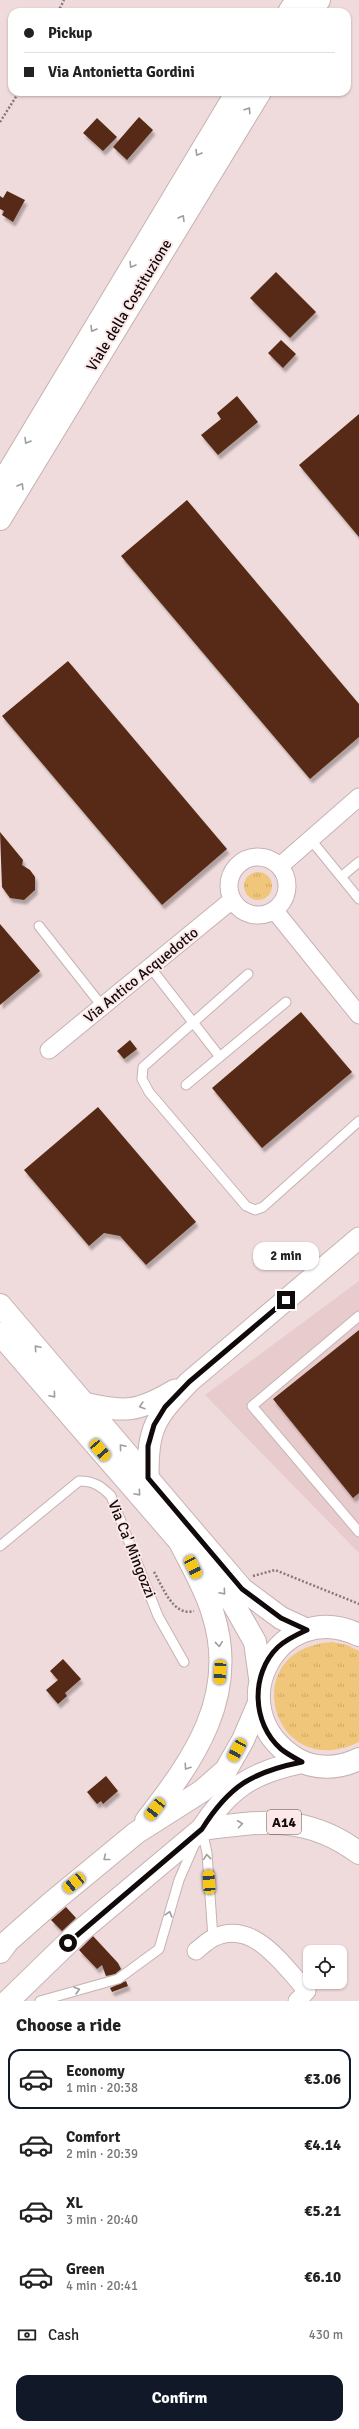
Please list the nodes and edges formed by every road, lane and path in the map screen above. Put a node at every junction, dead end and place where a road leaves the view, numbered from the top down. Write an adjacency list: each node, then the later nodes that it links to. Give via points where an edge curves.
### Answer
1 (16, 96): 4 (path)
2 (234, 96): 5 (main road, Viale della Costituzione, one-way to 5)
3 (258, 96): 6 (main road, Viale della Costituzione, one-way to 3)
4 (0, 122)
5 (0, 486)
6 (0, 519)
7 (359, 797): 8 (street)
8 (311, 840): 10 (street); 11 (lane)
9 (359, 862): 11 (lane)
10 (280, 866): 12 (street, via 264,858 254,858 242,863 232,873); 14 (street, via 288,885 282,904)
11 (341, 877): 13 (lane)
12 (232, 900): 14 (street, via 246,913 261,915); 16 (street, Via Antico Acquedotto)
13 (359, 900)
14 (275, 911): 20 (street)
15 (39, 926): 19 (lane)
16 (150, 967): 19 (street, Via Antico Acquedotto); 21 (lane)
17 (248, 974): 21 (lane)
18 (286, 1002): 23 (lane)
19 (102, 1006): 22 (street, Via Antico Acquedotto)
20 (359, 1015)
21 (193, 1022): 23 (lane); 25 (lane, via 143,1067 142,1079 149,1092 246,1206 255,1210 263,1207)
22 (49, 1050)
23 (220, 1058): 24 (lane)
24 (186, 1085)
25 (359, 1121)
26 (359, 1238): 30 (street)
27 (0, 1305): 31 (main road, one-way to 27)
28 (359, 1316): 33 (lane, via 252,1406)
29 (0, 1334): 35 (main road, one-way to 35)
30 (189, 1382): 31 (street, one-way to 31, via 140,1407 120,1411); 32 (street, via 165,1407 154,1425 148,1446)
31 (84, 1403): 32 (main road, one-way to 31)
32 (148, 1478): 38 (main road, via 242,1589 281,1618)
33 (359, 1532)
34 (2, 1540): 40 (lane, Via Ca' Mingozzi, via 79,1481 90,1481 102,1487 111,1496 158,1616)
35 (180, 1542): 41 (main road, one-way to 41, via 233,1603 255,1642); 48 (main road, one-way to 48, via 214,1615 220,1658 219,1685 211,1719 189,1763)
36 (252, 1577): 37 (path, via 275,1570)
37 (359, 1604)
38 (307, 1630): 39 (main road, via 328,1627 349,1630); 41 (main road, via 291,1637 277,1648)
39 (359, 1635)
40 (184, 1662)
41 (260, 1678): 42 (main road)
42 (258, 1705): 44 (main road, via 266,1729 281,1749); 48 (main road, via 243,1740 226,1770 202,1791)
43 (359, 1759): 45 (main road)
44 (302, 1762): 45 (main road, via 319,1767); 47 (main road, via 272,1768 239,1784 215,1808)
45 (337, 1767): 46 (main road)
46 (359, 1779)
47 (202, 1829): 49 (main road, A14, one-way to 49, via 270,1821 294,1823 334,1837); 50 (lane, one-way to 47, via 207,1853); 53 (main road, via 78,1933); 54 (lane, one-way to 47, via 118,1979 159,1949 179,1880)
48 (136, 1833): 52 (main road, one-way to 52, via 50,1904 8,1941)
49 (359, 1853)
50 (213, 1938): 51 (street); 55 (street, via 231,1932 249,1935 259,1941 307,1991)
51 (196, 1951)
52 (0, 1952)
53 (8, 2001)
54 (40, 2001)
55 (297, 2001)

